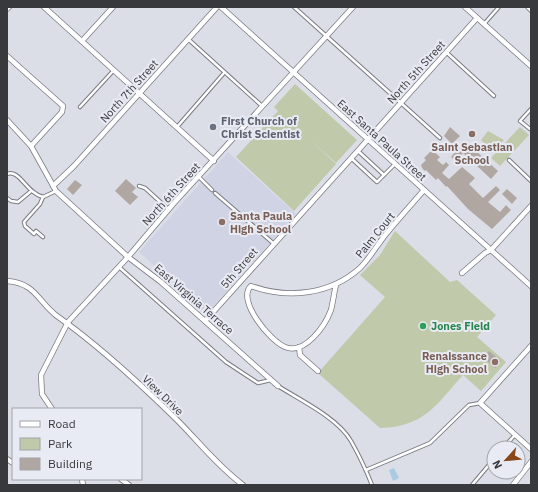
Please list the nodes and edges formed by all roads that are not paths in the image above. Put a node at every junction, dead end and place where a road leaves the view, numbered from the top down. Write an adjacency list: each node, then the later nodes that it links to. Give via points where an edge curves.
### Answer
1 (44, 7): 15 (street)
2 (113, 7): 15 (street)
3 (217, 7): 14 (street, North 7th Street)
4 (221, 7): 20 (street, East Santa Paula Street)
5 (294, 7): 13 (lane)
6 (353, 7): 13 (street, North 6th Street)
7 (465, 7): 11 (street)
8 (499, 7): 12 (lane)
9 (527, 7): 10 (lane)
10 (531, 11)
11 (477, 18): 12 (street); 16 (street, North 5th Street)
12 (484, 24): 18 (street)
13 (326, 36): 20 (street, North 6th Street); 24 (lane)
14 (188, 39): 21 (lane); 22 (street, North 7th Street)
15 (82, 41): 19 (street)
16 (445, 52): 23 (lane); 24 (street, North 5th Street)
17 (7, 56): 33 (street, via 63,106 62,112)
18 (530, 62)
19 (114, 69): 22 (street); 26 (lane)
20 (294, 72): 25 (street, North 6th Street); 32 (street, East Santa Paula Street)
21 (224, 73): 25 (lane); 29 (lane)
22 (140, 92): 29 (street); 44 (street, North 7th Street)
23 (494, 96)
24 (400, 103): 31 (lane); 32 (street, North 5th Street)
25 (262, 106): 37 (street, North 6th Street)
26 (80, 107)
27 (531, 109): 30 (lane, via 520,121)
28 (7, 120): 33 (street, East Virginia Terrace)
29 (176, 127): 37 (street)
30 (531, 128)
31 (440, 138)
32 (368, 139): 34 (street, 5th Street); 38 (street, East Santa Paula Street)
33 (31, 146): 44 (street, East Virginia Terrace)
34 (357, 150): 35 (street, 5th Street); 40 (lane)
35 (350, 157): 40 (lane, via 377,182); 54 (street, 5th Street)
36 (509, 160): 42 (lane)
37 (214, 161): 41 (street, North 6th Street)
38 (395, 164): 40 (lane); 46 (street, East Santa Paula Street)
39 (7, 174): 47 (lane, via 17,175)
40 (384, 175)
41 (199, 177): 45 (lane); 52 (street, North 6th Street)
42 (531, 181)
43 (139, 186): 52 (lane, via 145,188)
44 (55, 189): 49 (lane); 56 (street, East Virginia Terrace)
45 (212, 190)
46 (424, 190): 55 (street, East Santa Paula Street); 60 (street, Palm Court, via 364,264)
47 (30, 192): 49 (lane); 50 (lane, via 18,202)
48 (215, 193): 54 (lane)
49 (43, 197): 53 (lane, via 24,222 34,234 36,231)
50 (7, 198)
51 (531, 206): 55 (street)
52 (169, 209): 56 (street, North 6th Street)
53 (43, 236)
54 (273, 243): 62 (street, 5th Street)
55 (491, 250): 58 (street); 61 (street, East Santa Paula Street)
56 (128, 257): 57 (street, North 6th Street); 62 (street, East Virginia Terrace, via 145,268)
57 (119, 267): 63 (street, North 6th Street); 67 (lane, via 226,362 258,383)
58 (462, 273)
59 (7, 281): 63 (street, View Drive, via 24,284 55,314)
60 (336, 285): 65 (street, via 330,311 322,327); 65 (street, Palm Court, via 318,291 299,292 250,286 247,289 246,296 252,310 266,331 284,346)
61 (531, 286)
62 (205, 321): 67 (street, East Virginia Terrace)
63 (68, 322): 70 (street, North 6th Street, via 41,375 42,394); 77 (street, View Drive, via 173,416)
64 (531, 346): 69 (street)
65 (299, 347): 66 (street, via 300,355)
66 (318, 371)
67 (272, 380): 68 (street, East Virginia Terrace)
68 (278, 386): 76 (lane, East Virginia Terrace, via 309,404 343,431 351,440)
69 (480, 403): 71 (street); 76 (lane, via 469,406 430,443)
70 (51, 408)
71 (515, 434): 72 (lane); 73 (street)
72 (510, 440)
73 (531, 449)
74 (531, 462): 80 (street)
75 (486, 468): 79 (lane)
76 (366, 470): 78 (lane, East Virginia Terrace)
77 (239, 484)
78 (372, 485)
79 (472, 485)
80 (513, 485)

